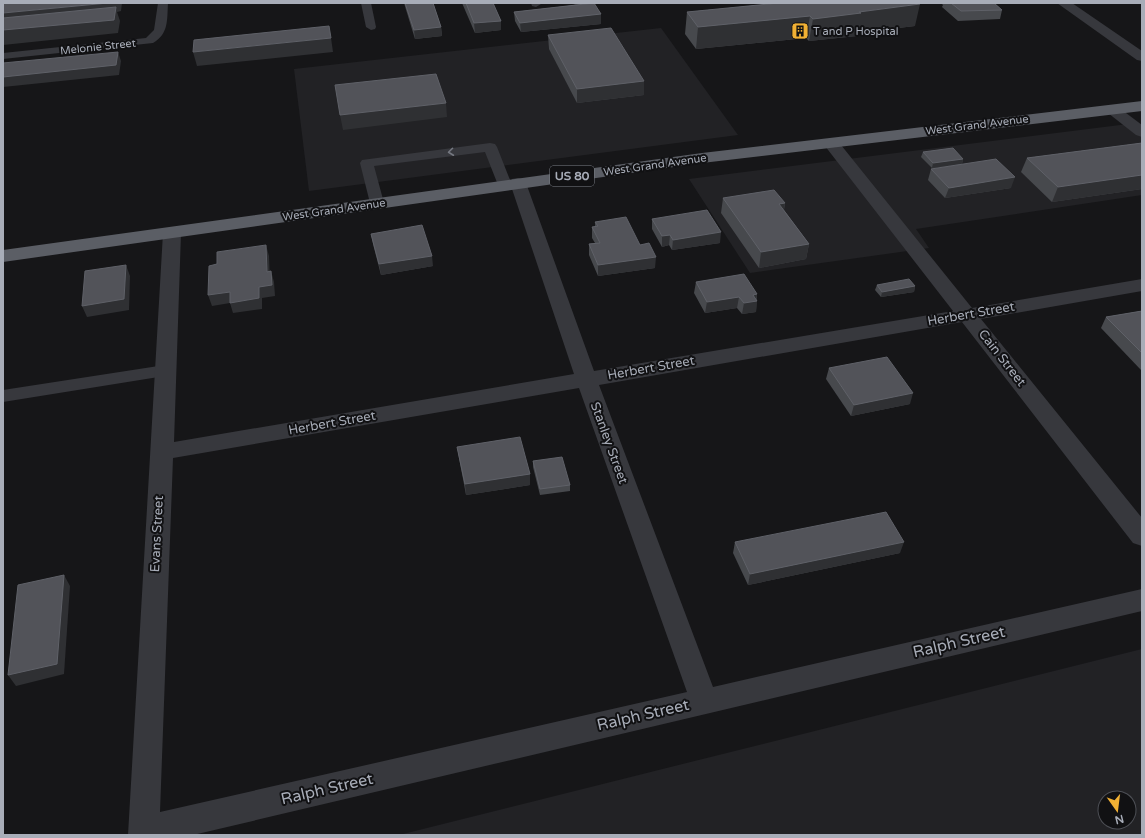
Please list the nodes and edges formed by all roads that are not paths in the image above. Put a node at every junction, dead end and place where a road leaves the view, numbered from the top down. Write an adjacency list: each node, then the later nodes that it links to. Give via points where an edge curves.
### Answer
1 (163, 3): 5 (lane, Melonie Street, via 160,32 156,38 149,41)
2 (366, 3): 4 (lane)
3 (1062, 3): 6 (street)
4 (371, 27)
5 (3, 56)
6 (1142, 57)
7 (1142, 106): 8 (highway, West Grand Avenue / US 80)
8 (1113, 110): 9 (street); 10 (highway, West Grand Avenue / US 80)
9 (1142, 132)
10 (831, 143): 11 (highway, West Grand Avenue / US 80); 16 (street, Cain Street)
11 (511, 184): 12 (highway, West Grand Avenue / US 80); 12 (lane, one-way to 12, via 490,147 368,163); 18 (street, Stanley Street)
12 (378, 203): 13 (highway, West Grand Avenue / US 80)
13 (172, 233): 14 (highway, West Grand Avenue / US 80); 17 (street, Evans Street)
14 (3, 256)
15 (1142, 285): 16 (street, Herbert Street)
16 (968, 315): 18 (street, Herbert Street); 21 (street, Cain Street)
17 (165, 372): 19 (lane); 20 (street, Evans Street)
18 (586, 379): 20 (street, Herbert Street); 23 (street, Stanley Street)
19 (3, 396)
20 (161, 452): 24 (street, Evans Street)
21 (1142, 536)
22 (1142, 600): 23 (street, Ralph Street)
23 (704, 701): 24 (street, Ralph Street)
24 (144, 833)

